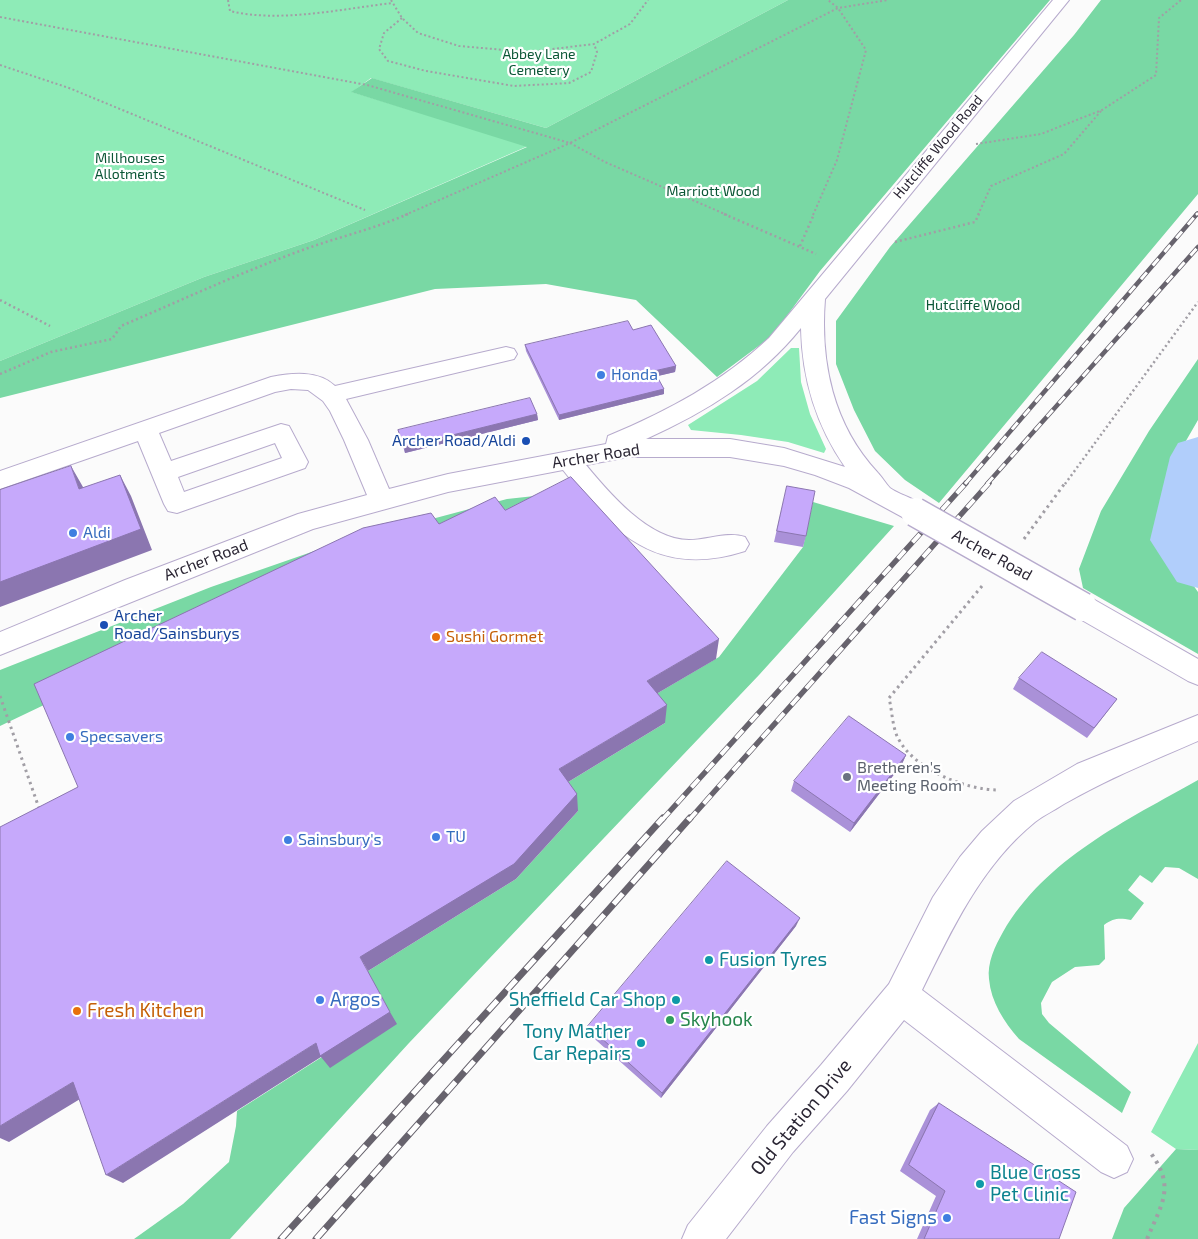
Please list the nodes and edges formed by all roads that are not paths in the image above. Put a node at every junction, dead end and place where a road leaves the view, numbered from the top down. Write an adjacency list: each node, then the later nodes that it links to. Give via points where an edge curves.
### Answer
1 (1061, 0): 2 (street, Hutcliffe Wood Road)
2 (815, 294): 6 (street, Hutcliffe Wood Road, via 761,359 699,402 652,428); 9 (street, via 812,339 824,404 842,442)
3 (506, 354): 4 (street)
4 (331, 395): 5 (street, via 308,382 284,382); 10 (street, via 368,462)
5 (146, 429): 7 (street); 8 (street)
6 (568, 459): 9 (street, Archer Road, via 628,448 730,448 784,457 824,469); 10 (street, Archer Road); 11 (street, via 597,496 644,537 684,550)
7 (164, 473): 7 (street, via 177,504 296,462 281,432)
8 (0, 480)
9 (885, 496): 13 (street, Archer Road, bridge)
10 (381, 500): 12 (street, Archer Road, via 306,521)
11 (736, 544)
12 (0, 644)
13 (1198, 673)
14 (1198, 728): 15 (street, Old Station Drive, via 1088,774 1025,811 993,841 960,884)
15 (901, 996): 16 (street); 17 (street, Old Station Drive, via 780,1139)
16 (1129, 1153)
17 (702, 1239)

